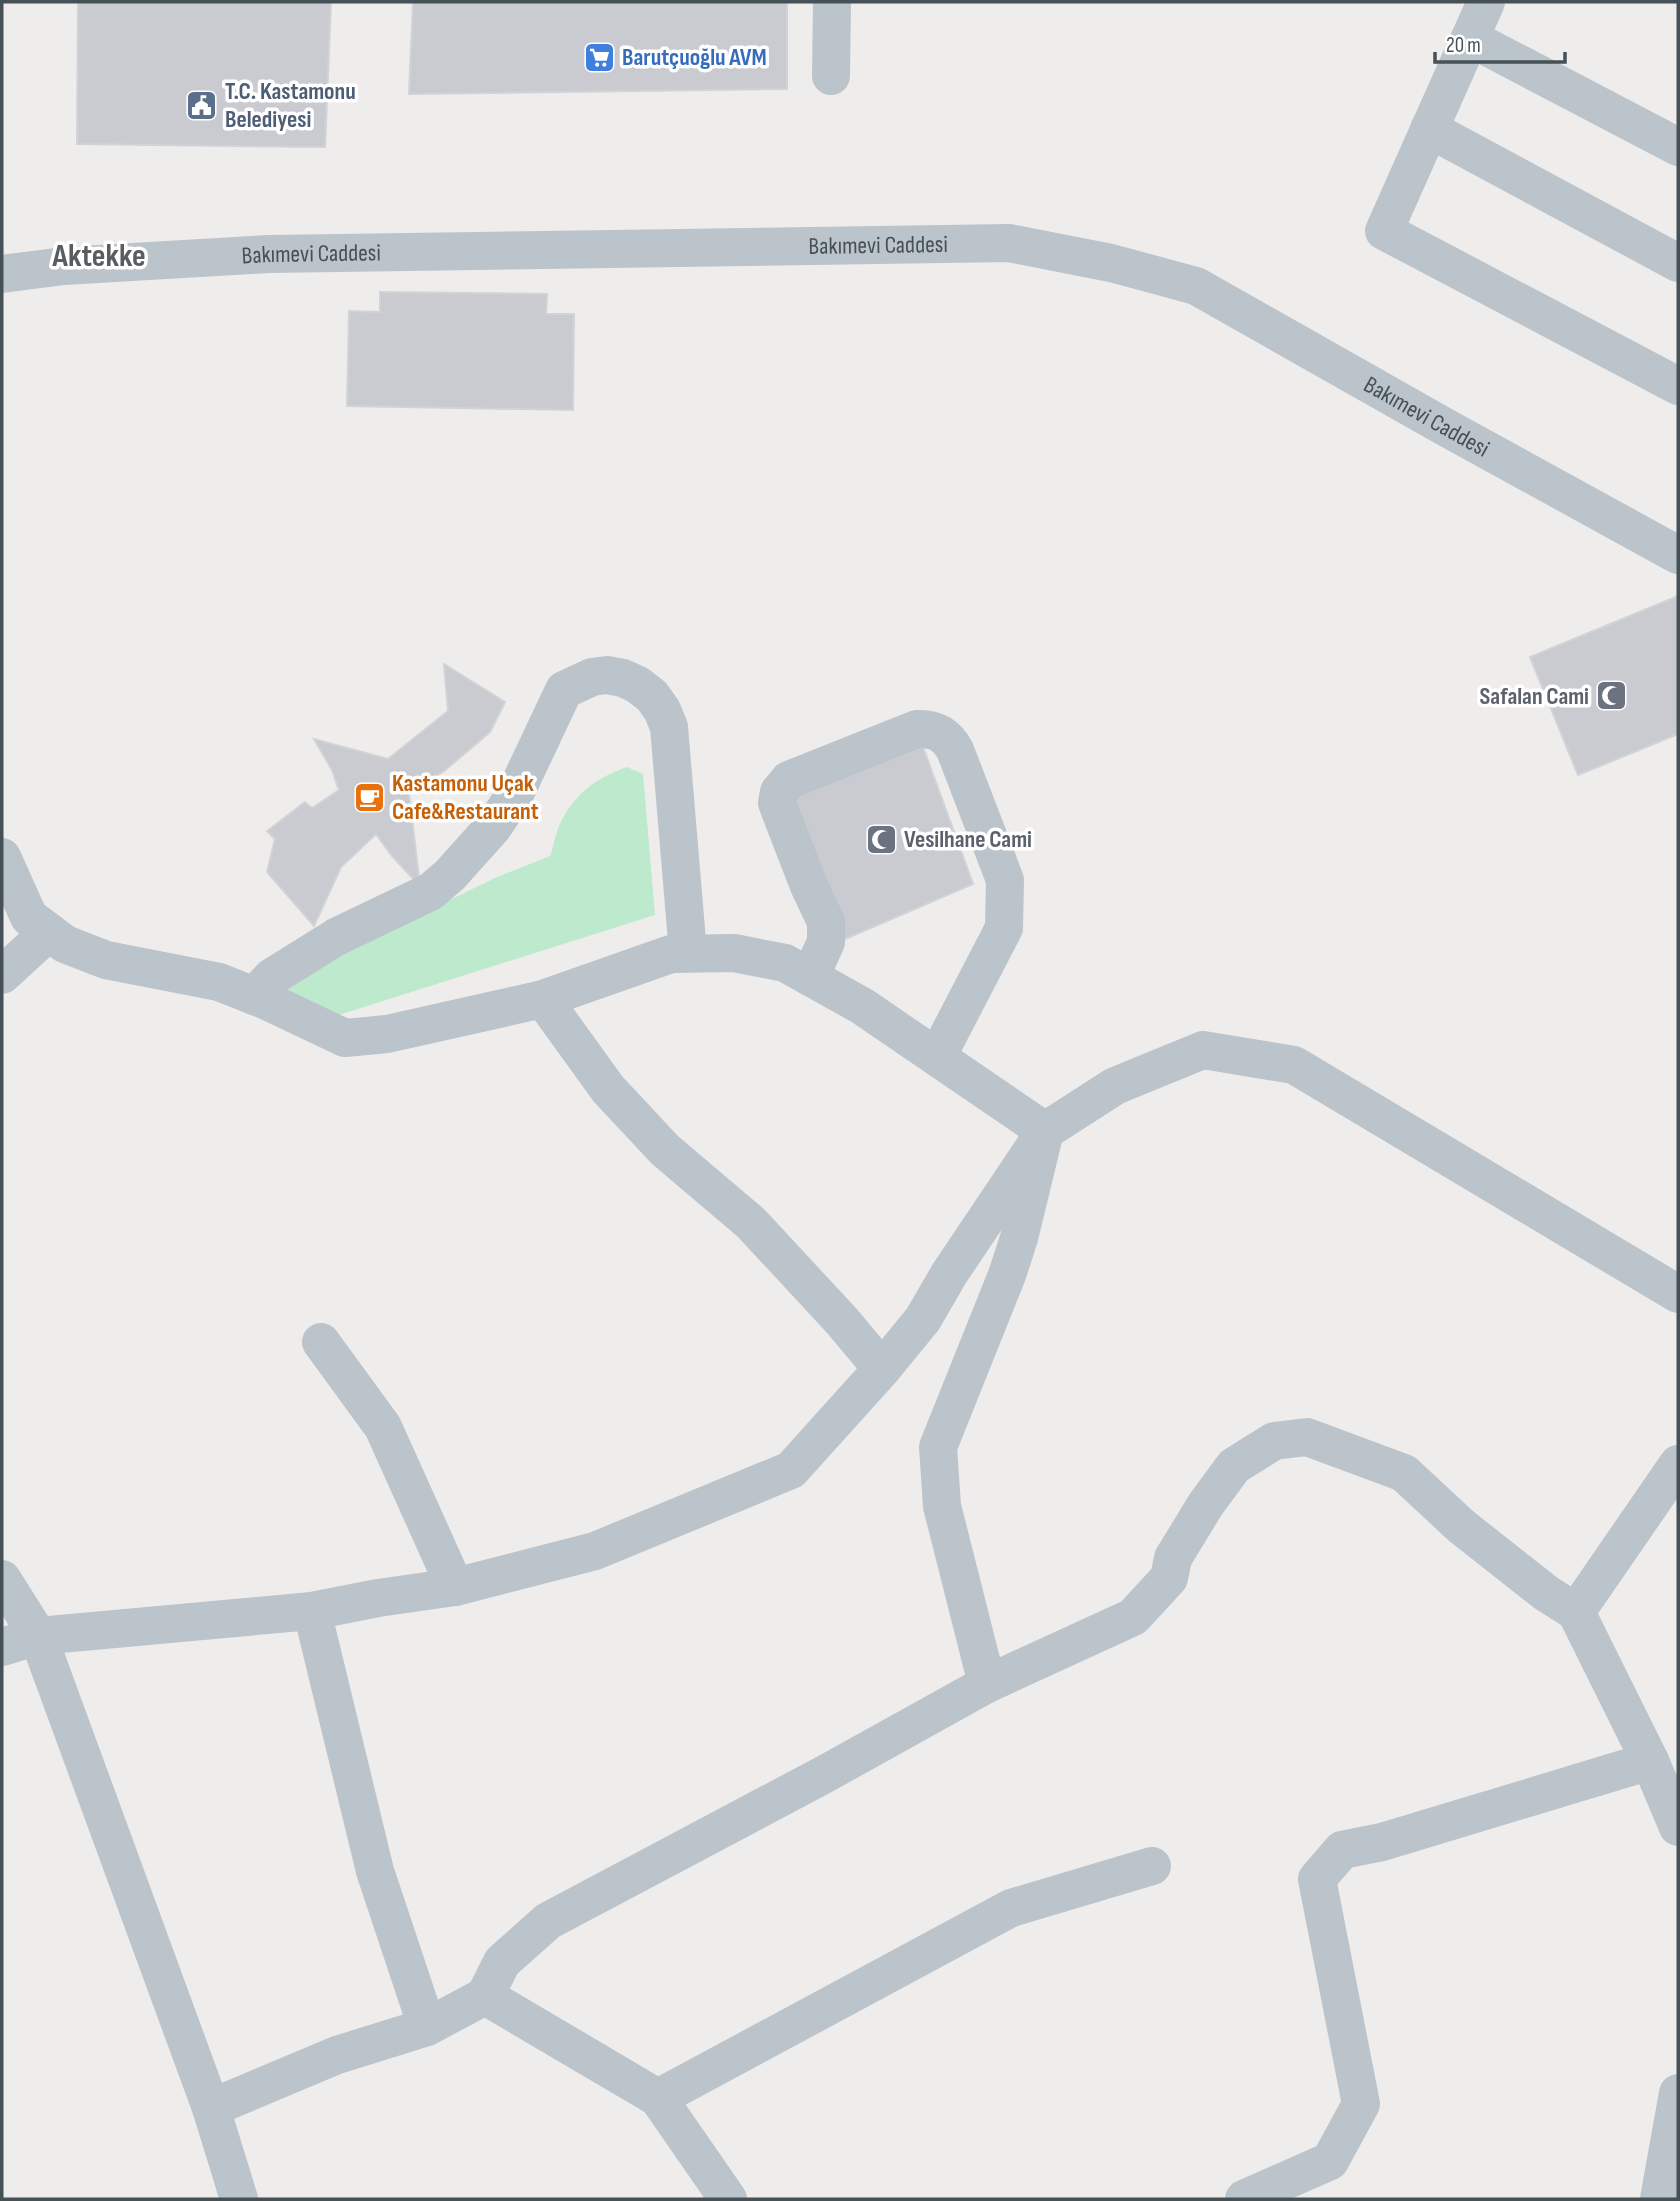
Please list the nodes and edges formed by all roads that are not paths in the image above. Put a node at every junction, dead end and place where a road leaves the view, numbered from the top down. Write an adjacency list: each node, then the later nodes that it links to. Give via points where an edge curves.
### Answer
1 (832, 2): 4 (street)
2 (1486, 2): 3 (street)
3 (1469, 38): 5 (street); 6 (street)
4 (831, 76)
5 (1429, 129): 7 (street); 9 (street, via 1384,230)
6 (1678, 147)
7 (1678, 263)
8 (2, 274): 10 (street, Bakımevi Caddesi, via 269,254 1009,243 1196,286)
9 (1678, 386)
10 (1678, 555)
11 (2, 856): 12 (street, via 29,917)
12 (49, 932): 14 (street); 16 (street, via 65,944 106,960 219,982)
13 (688, 953): 15 (street, via 734,953 785,963); 16 (street, via 668,727 652,696 638,685 622,678 592,677 564,690 514,796 450,875 430,892 336,937 272,977); 17 (street, via 671,954)
14 (2, 975)
15 (810, 977): 18 (street); 18 (street, via 825,942 826,922 778,803 783,785 917,729 935,730 955,750 1005,880 1004,928)
16 (254, 996): 17 (street, via 345,1038 387,1034)
17 (543, 999): 22 (street, via 608,1089 655,1140 751,1223)
18 (937, 1057): 19 (street)
19 (1045, 1131): 20 (street, via 1115,1086 1203,1050 1294,1065); 22 (street, via 923,1319); 30 (street, via 1007,1276 937,1447 942,1506)
20 (1678, 1294)
21 (321, 1342): 25 (street, via 383,1427)
22 (882, 1369): 25 (street, via 791,1470 595,1550)
23 (1678, 1464): 27 (street)
24 (2, 1579): 28 (street)
25 (455, 1587): 26 (street)
26 (312, 1611): 28 (street); 35 (street, via 374,1871)
27 (1576, 1612): 30 (street, via 1461,1526 1404,1473 1307,1437 1274,1441 1234,1466 1173,1558 1169,1578 1133,1618); 31 (street)
28 (38, 1636): 29 (street); 38 (street)
29 (2, 1647)
30 (987, 1684): 34 (street, via 548,1921 502,1962)
31 (1650, 1761): 32 (street); 41 (street, via 1342,1850 1317,1879 1361,2104 1330,2161)
32 (1678, 1827)
33 (1152, 1866): 37 (street, via 1011,1908)
34 (485, 1996): 35 (street); 37 (street)
35 (427, 2027): 38 (street, via 337,2055)
36 (1678, 2093): 42 (street)
37 (658, 2098): 40 (street)
38 (211, 2108): 39 (street)
39 (239, 2199)
40 (728, 2199)
41 (1244, 2199)
42 (1660, 2199)

